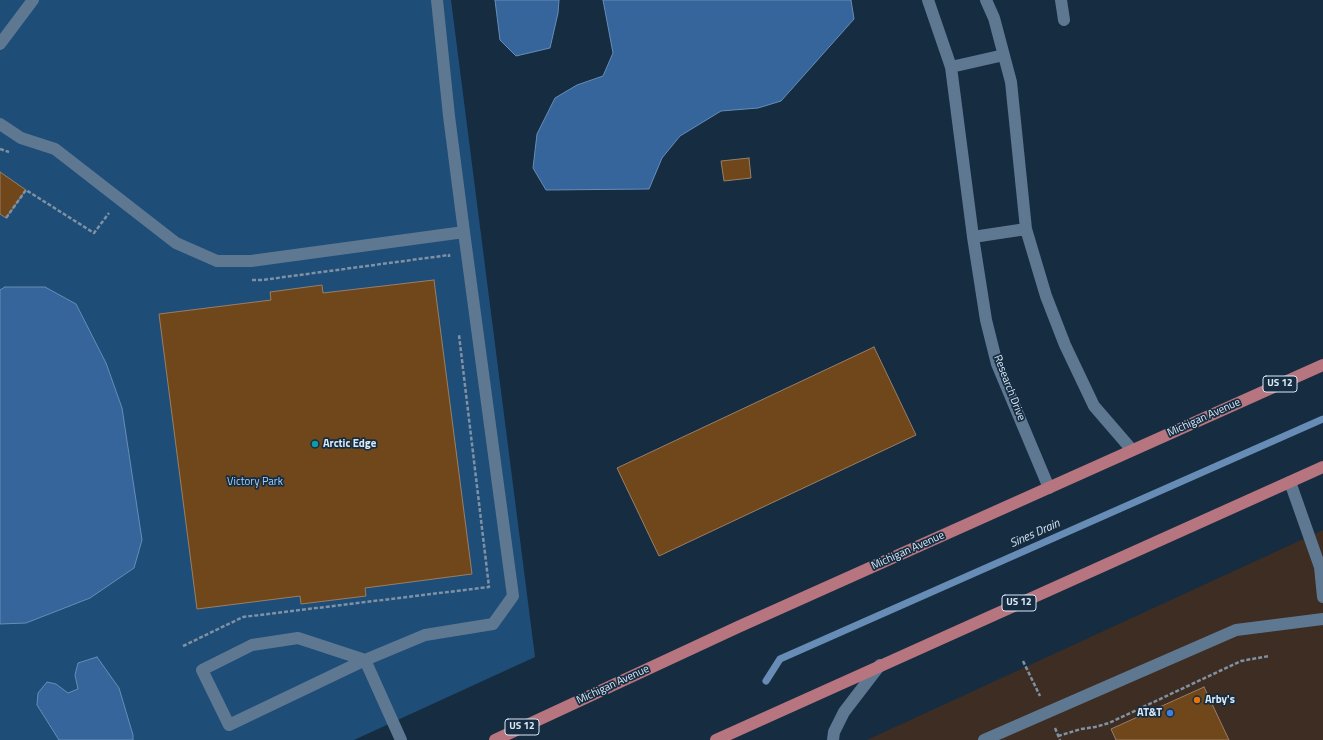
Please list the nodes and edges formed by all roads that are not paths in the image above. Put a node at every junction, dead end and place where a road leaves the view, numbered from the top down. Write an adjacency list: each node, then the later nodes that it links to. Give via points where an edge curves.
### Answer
1 (33, 0): 7 (street)
2 (437, 0): 12 (street)
3 (928, 0): 9 (street, Research Drive)
4 (986, 0): 8 (street, via 994,18)
5 (1061, 0): 6 (street)
6 (1064, 20)
7 (0, 44)
8 (1004, 55): 9 (street); 11 (street, via 1011,82)
9 (951, 67): 13 (street, Research Drive)
10 (0, 124): 12 (street, via 21,138 55,149 176,243 217,261 252,261)
11 (1026, 229): 13 (street); 15 (street, via 1046,296 1068,352 1094,406)
12 (464, 232): 21 (street, via 513,596 492,624 425,635)
13 (973, 237): 18 (street, Research Drive, via 986,320 998,364)
14 (1323, 365): 15 (main road, Michigan Avenue / US 12)
15 (1132, 450): 18 (main road, Michigan Avenue / US 12)
16 (1323, 467): 17 (main road, US 12)
17 (1290, 482): 19 (street, via 1320,567); 22 (main road, US 12)
18 (1049, 488): 24 (main road, Michigan Avenue / US 12, via 738,627)
19 (1323, 597)
20 (1323, 619): 27 (street, via 1236,630)
21 (365, 660): 21 (street, via 229,725 202,670 252,645 298,638); 23 (street)
22 (880, 665): 25 (main road, US 12); 26 (street, via 844,712 834,732)
23 (402, 740)
24 (495, 740)
25 (716, 740)
26 (834, 740)
27 (984, 740)

